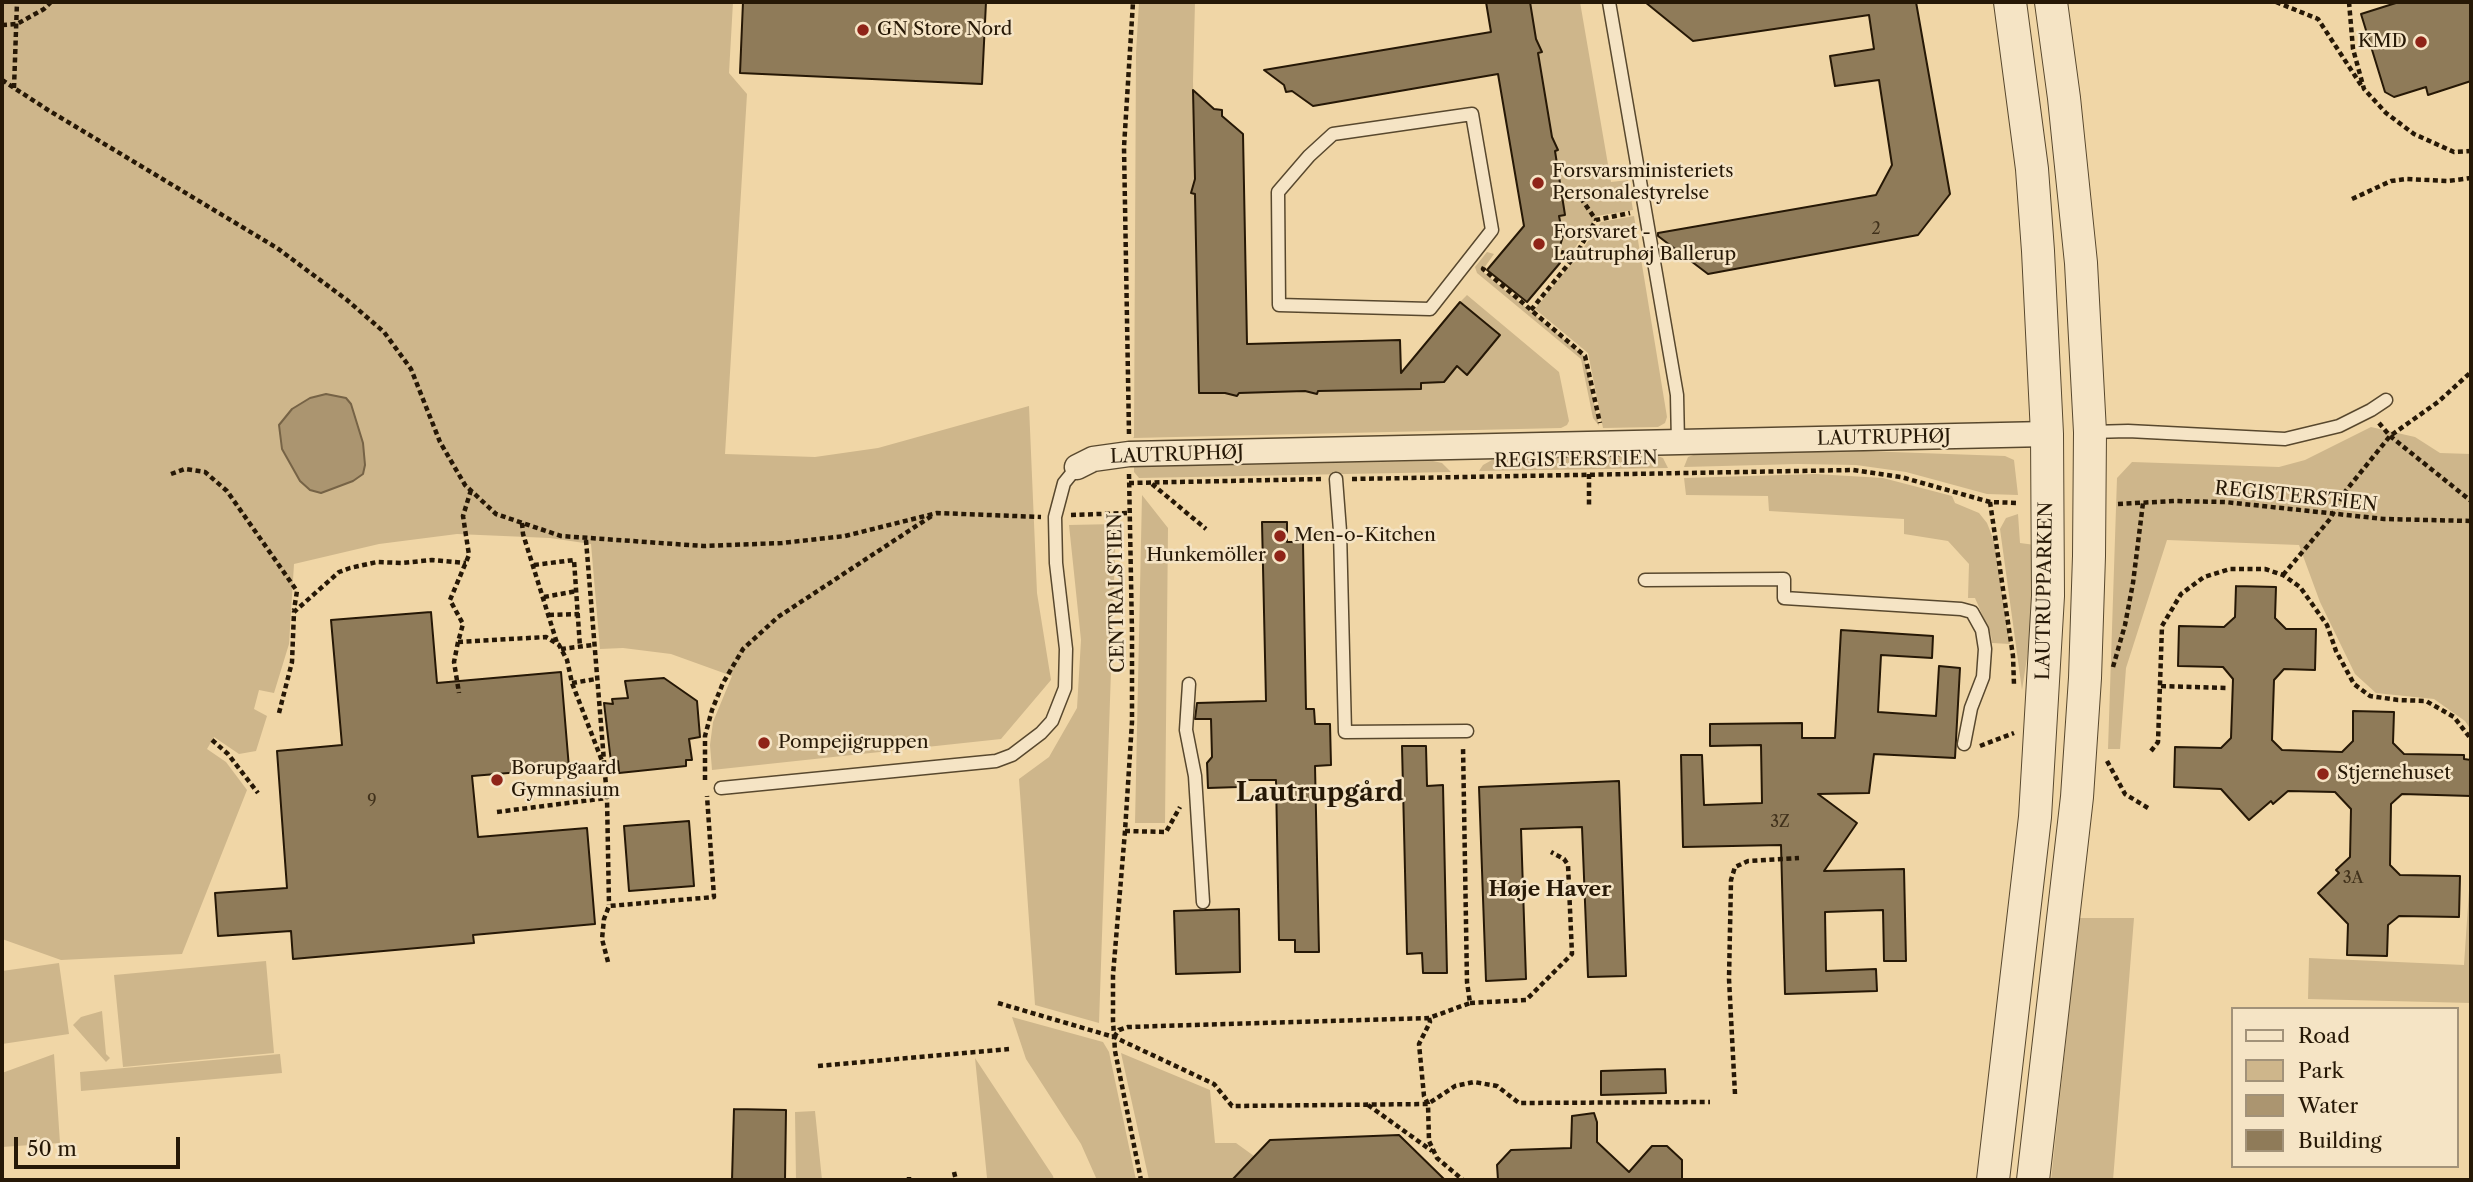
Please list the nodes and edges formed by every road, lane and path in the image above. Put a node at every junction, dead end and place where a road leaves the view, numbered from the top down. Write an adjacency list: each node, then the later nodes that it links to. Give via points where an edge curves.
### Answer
1 (17, 2): 9 (path)
2 (51, 2): 9 (path)
3 (1133, 2): 32 (path, CENTRALSTIEN, via 1124,147)
4 (1609, 2): 19 (lane)
5 (2010, 2): 28 (street, LAUTRUPPARKEN, via 2032,169)
6 (2051, 2): 27 (street, via 2081,262)
7 (2276, 2): 13 (path, via 2318,19)
8 (2349, 2): 13 (path, via 2353,49)
9 (17, 24): 10 (path); 12 (path)
10 (2, 26)
11 (2, 80): 12 (path)
12 (14, 88): 39 (path, via 276,248 357,308 384,332 411,369 440,442)
13 (2364, 89): 14 (path, via 2414,134 2454,152)
14 (2471, 151)
15 (1309, 156): 15 (lane, via 1333,134 1472,114 1492,230 1430,309 1279,305 1278,192)
16 (2471, 178): 18 (path, via 2391,181)
17 (1576, 191): 20 (path)
18 (2352, 199)
19 (1645, 210): 20 (path); 30 (lane, via 1678,395)
20 (1597, 220): 22 (path)
21 (1561, 252): 22 (path)
22 (1575, 256): 24 (path)
23 (1489, 262): 24 (path, via 1483,269)
24 (1531, 310): 31 (path, via 1585,356)
25 (2471, 372): 29 (path)
26 (2386, 400): 27 (lane, via 2339,426 2285,439)
27 (2090, 432): 28 (street, LAUTRUPHØJ); 113 (street, via 2077,797)
28 (2047, 434): 30 (street, LAUTRUPHØJ); 112 (street, LAUTRUPPARKEN, via 2048,596 2036,803)
29 (2390, 436): 40 (path); 48 (path, via 2344,493)
30 (1678, 443): 31 (street, LAUTRUPHØJ)
31 (1602, 444): 32 (street, LAUTRUPHØJ)
32 (1129, 454): 33 (street, LAUTRUPHØJ); 37 (path, CENTRALSTIEN)
33 (1077, 467): 49 (lane, LAUTRUPHØJ, via 1064,482)
34 (170, 474): 60 (path, via 185,469 205,472 227,491 297,591)
35 (1588, 474): 36 (path, REGISTERSTIEN); 41 (path, REGISTERSTIEN, via 1853,470 1901,477); 45 (path)
36 (1336, 479): 38 (path, REGISTERSTIEN); 78 (lane, via 1345,732)
37 (1129, 483): 38 (path, REGISTERSTIEN); 47 (path, CENTRALSTIEN)
38 (1151, 483): 52 (path)
39 (471, 490): 51 (path, via 496,514); 54 (path, via 463,516 469,555)
40 (2471, 501)
41 (1990, 502): 42 (path, REGISTERSTIEN); 75 (path, via 2014,656)
42 (2019, 503)
43 (2143, 503): 44 (path, REGISTERSTIEN); 48 (path, REGISTERSTIEN, via 2225,502); 68 (path, via 2126,625)
44 (2118, 504)
45 (1589, 507)
46 (937, 513): 49 (path); 53 (path, via 845,536 782,543 703,546); 95 (path, via 778,617 743,649 723,683 703,755 714,897)
47 (1129, 513): 49 (path); 91 (path, CENTRALSTIEN, via 1132,722)
48 (2334, 513): 50 (path, REGISTERSTIEN); 56 (path)
49 (1055, 517): 85 (lane, LAUTRUPHØJ, via 1065,688 1052,721 1027,745 996,761 978,764)
50 (2471, 522)
51 (522, 523): 53 (path); 55 (path)
52 (1206, 529)
53 (586, 540): 65 (path)
54 (466, 563): 60 (path, via 377,562 350,568 339,572); 63 (path, via 450,600 463,624)
55 (534, 565): 58 (path, via 574,560); 59 (path)
56 (2283, 575): 72 (path, via 2265,569 2230,569 2204,577 2180,594 2162,626); 79 (path, via 2300,587 2327,625 2354,684 2370,695 2426,701 2454,717)
57 (1645, 580): 81 (lane, via 1784,579 1784,598 1972,612 1985,649 1983,677)
58 (577, 591): 59 (path); 61 (path)
59 (544, 597): 62 (path)
60 (294, 612): 76 (path, via 292,662)
61 (579, 614): 62 (path); 66 (path)
62 (549, 615): 64 (path)
63 (458, 642): 64 (path, via 546,637); 74 (path, via 454,662)
64 (557, 643): 67 (path)
65 (593, 645): 66 (path); 69 (path)
66 (580, 646): 67 (path)
67 (561, 649): 70 (path)
68 (2112, 670)
69 (596, 679): 70 (path); 84 (path)
70 (572, 683): 84 (path)
71 (1189, 684): 86 (lane, via 1186,730)
72 (2160, 686): 73 (path); 82 (path, via 2158,742)
73 (2226, 688)
74 (459, 693)
75 (2014, 695)
76 (279, 713)
77 (2015, 721): 81 (path, via 2016,733 1970,750)
78 (1465, 731): 98 (path)
79 (2471, 739)
80 (212, 740): 87 (path)
81 (1964, 744)
82 (2151, 751)
83 (2102, 753): 89 (path, via 2125,794)
84 (604, 766): 88 (path)
85 (721, 788)
86 (1196, 789): 91 (path, via 1186,794 1167,832); 94 (lane)
87 (258, 793)
88 (607, 798): 90 (path); 95 (path)
89 (2147, 808)
90 (497, 812)
91 (1125, 831): 100 (path, CENTRALSTIEN, via 1113,975)
92 (1551, 852): 98 (path, via 1568,865 1572,954 1526,1000)
93 (1799, 858): 103 (path, via 1748,861 1735,867 1731,880 1729,979)
94 (1203, 902)
95 (609, 906): 96 (path, via 602,939)
96 (608, 962)
97 (998, 1003): 100 (path)
98 (1470, 1003): 99 (path)
99 (1429, 1018): 100 (path, via 1128,1027); 105 (path, via 1419,1044)
100 (1114, 1037): 106 (path, via 1214,1084 1232,1106); 110 (path, CENTRALSTIEN)
101 (1009, 1049): 102 (path)
102 (818, 1066)
103 (1735, 1094)
104 (1710, 1102): 105 (path, via 1519,1103 1497,1086 1474,1082 1455,1086)
105 (1428, 1104): 106 (path); 107 (path, via 1429,1141)
106 (1367, 1105): 107 (path)
107 (1434, 1153): 111 (path)
108 (954, 1172): 109 (path)
109 (956, 1180)
110 (1140, 1180)
111 (1462, 1180)
112 (1993, 1180)
113 (2033, 1180)

